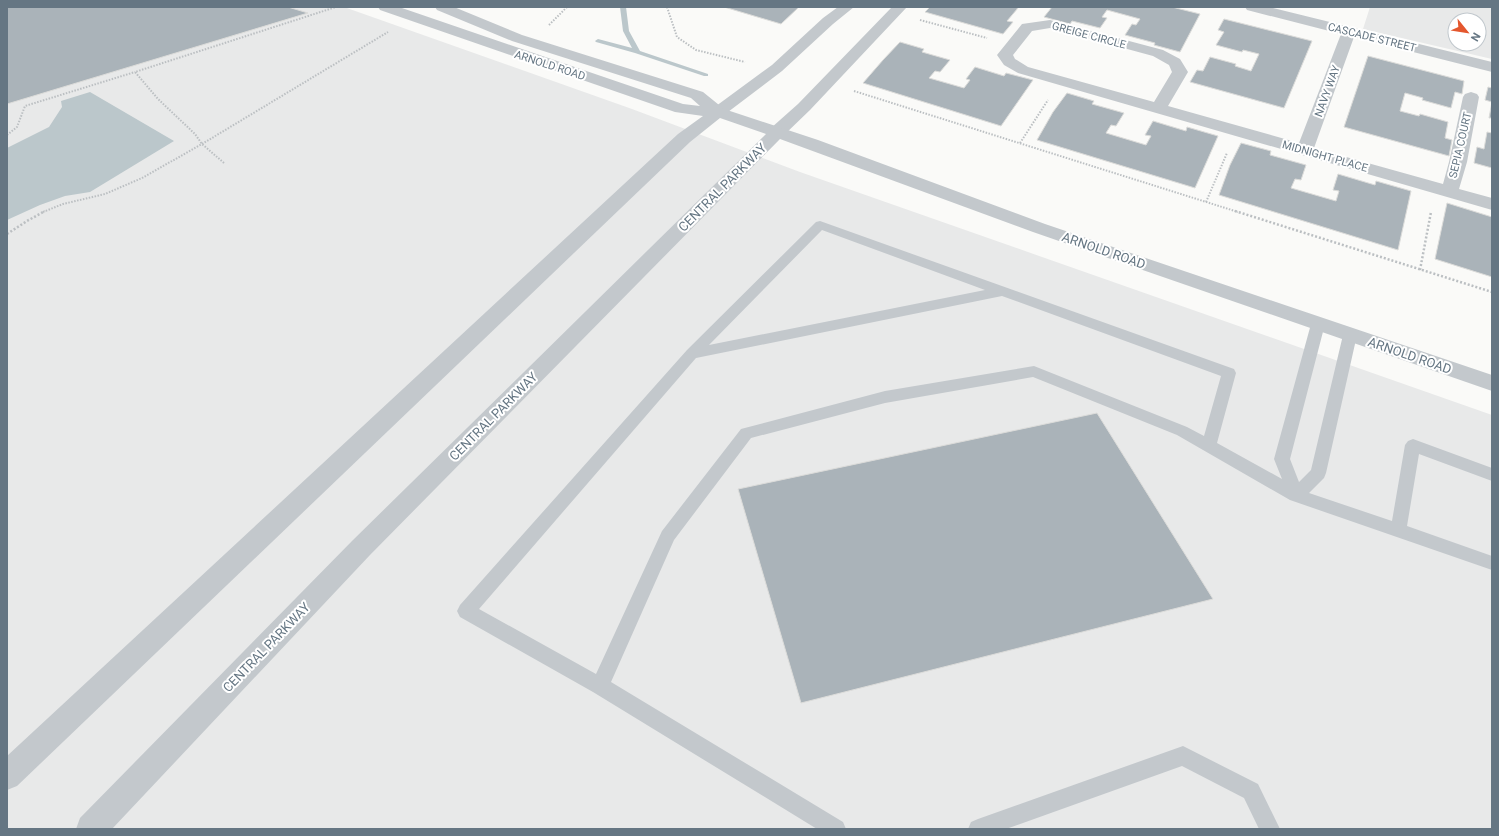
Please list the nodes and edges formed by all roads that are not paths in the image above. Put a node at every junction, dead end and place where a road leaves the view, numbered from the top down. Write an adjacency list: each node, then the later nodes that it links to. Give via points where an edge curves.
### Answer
1 (385, 7): 10 (street, ARNOLD ROAD, via 681,109)
2 (442, 7): 10 (street, ARNOLD ROAD, via 517,38 697,95)
3 (847, 7): 10 (street, via 774,70)
4 (900, 7): 11 (street, CENTRAL PARKWAY)
5 (1252, 7): 6 (street, CASCADE STREET)
6 (1350, 31): 7 (street, CASCADE STREET); 12 (street, NAVY WAY)
7 (1492, 67)
8 (1470, 97): 13 (street, SEPIA COURT, via 1458,162)
9 (1158, 109): 9 (street, GREIGE CIRCLE, via 1023,70 1009,62 1005,55 1027,27 1050,24 1158,54 1175,62 1180,72); 12 (street, MIDNIGHT PLACE)
10 (718, 112): 11 (street, ARNOLD ROAD); 26 (street, via 672,149)
11 (777, 132): 16 (street, ARNOLD ROAD, via 1039,228); 27 (street, CENTRAL PARKWAY, via 361,548)
12 (1305, 150): 13 (street, MIDNIGHT PLACE)
13 (1443, 190): 14 (street, MIDNIGHT PLACE)
14 (1492, 204)
15 (1002, 291): 18 (lane); 18 (lane, via 820,225); 20 (lane, via 1230,373)
16 (1318, 324): 17 (street, ARNOLD ROAD); 22 (lane, via 1282,459)
17 (1350, 335): 19 (street, ARNOLD ROAD); 22 (lane, via 1318,473)
18 (692, 354): 25 (lane, via 466,611)
19 (1492, 383)
20 (1209, 446): 22 (lane); 25 (lane, via 1182,430 1034,371 884,397 746,433 668,536)
21 (1492, 475): 23 (lane, via 1413,445)
22 (1296, 495): 23 (lane)
23 (1398, 532): 24 (lane)
24 (1492, 563)
25 (600, 686): 28 (lane)
26 (7, 776)
27 (91, 829)
28 (836, 829)
29 (978, 829): 30 (lane, via 1184,756 1251,791)
30 (1270, 829)

